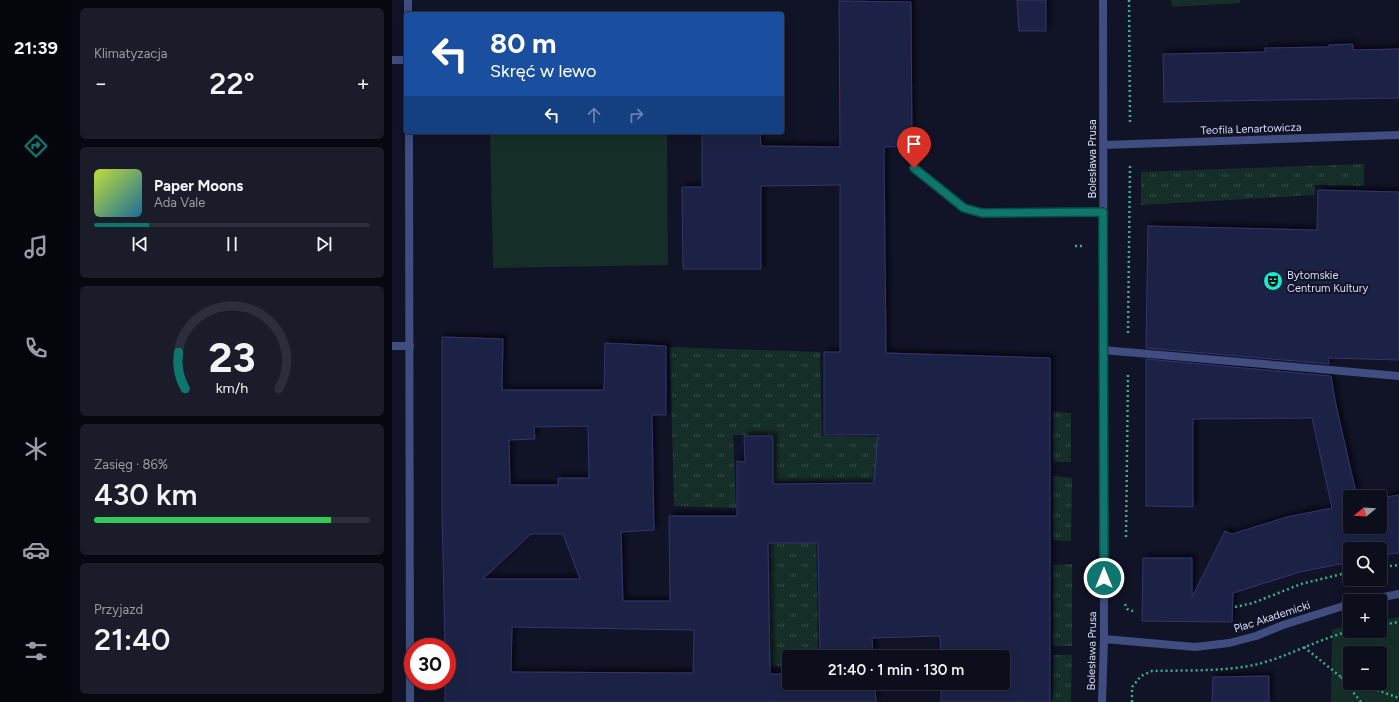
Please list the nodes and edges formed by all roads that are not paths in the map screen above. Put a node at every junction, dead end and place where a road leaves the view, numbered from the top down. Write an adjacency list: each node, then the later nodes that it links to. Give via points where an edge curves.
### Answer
1 (408, 0): 3 (street)
2 (1103, 0): 8 (street, Bolesława Prusa)
3 (408, 12)
4 (392, 60): 5 (street)
5 (404, 60)
6 (409, 134): 12 (street)
7 (1399, 135): 8 (street, Teofila Lenartowicza)
8 (1103, 145): 10 (street, Bolesława Prusa)
9 (914, 168): 10 (street, via 964,208 982,213)
10 (1103, 212): 13 (street, Bolesława Prusa)
11 (392, 346): 12 (street)
12 (410, 346): 19 (street)
13 (1103, 350): 14 (street); 18 (street, Bolesława Prusa)
14 (1399, 376)
15 (1399, 594): 16 (street)
16 (1387, 596)
17 (1343, 606): 18 (street, Plac Akademicki, via 1229,643 1195,647)
18 (1104, 639): 20 (street, Bolesława Prusa)
19 (410, 702)
20 (1102, 702)

